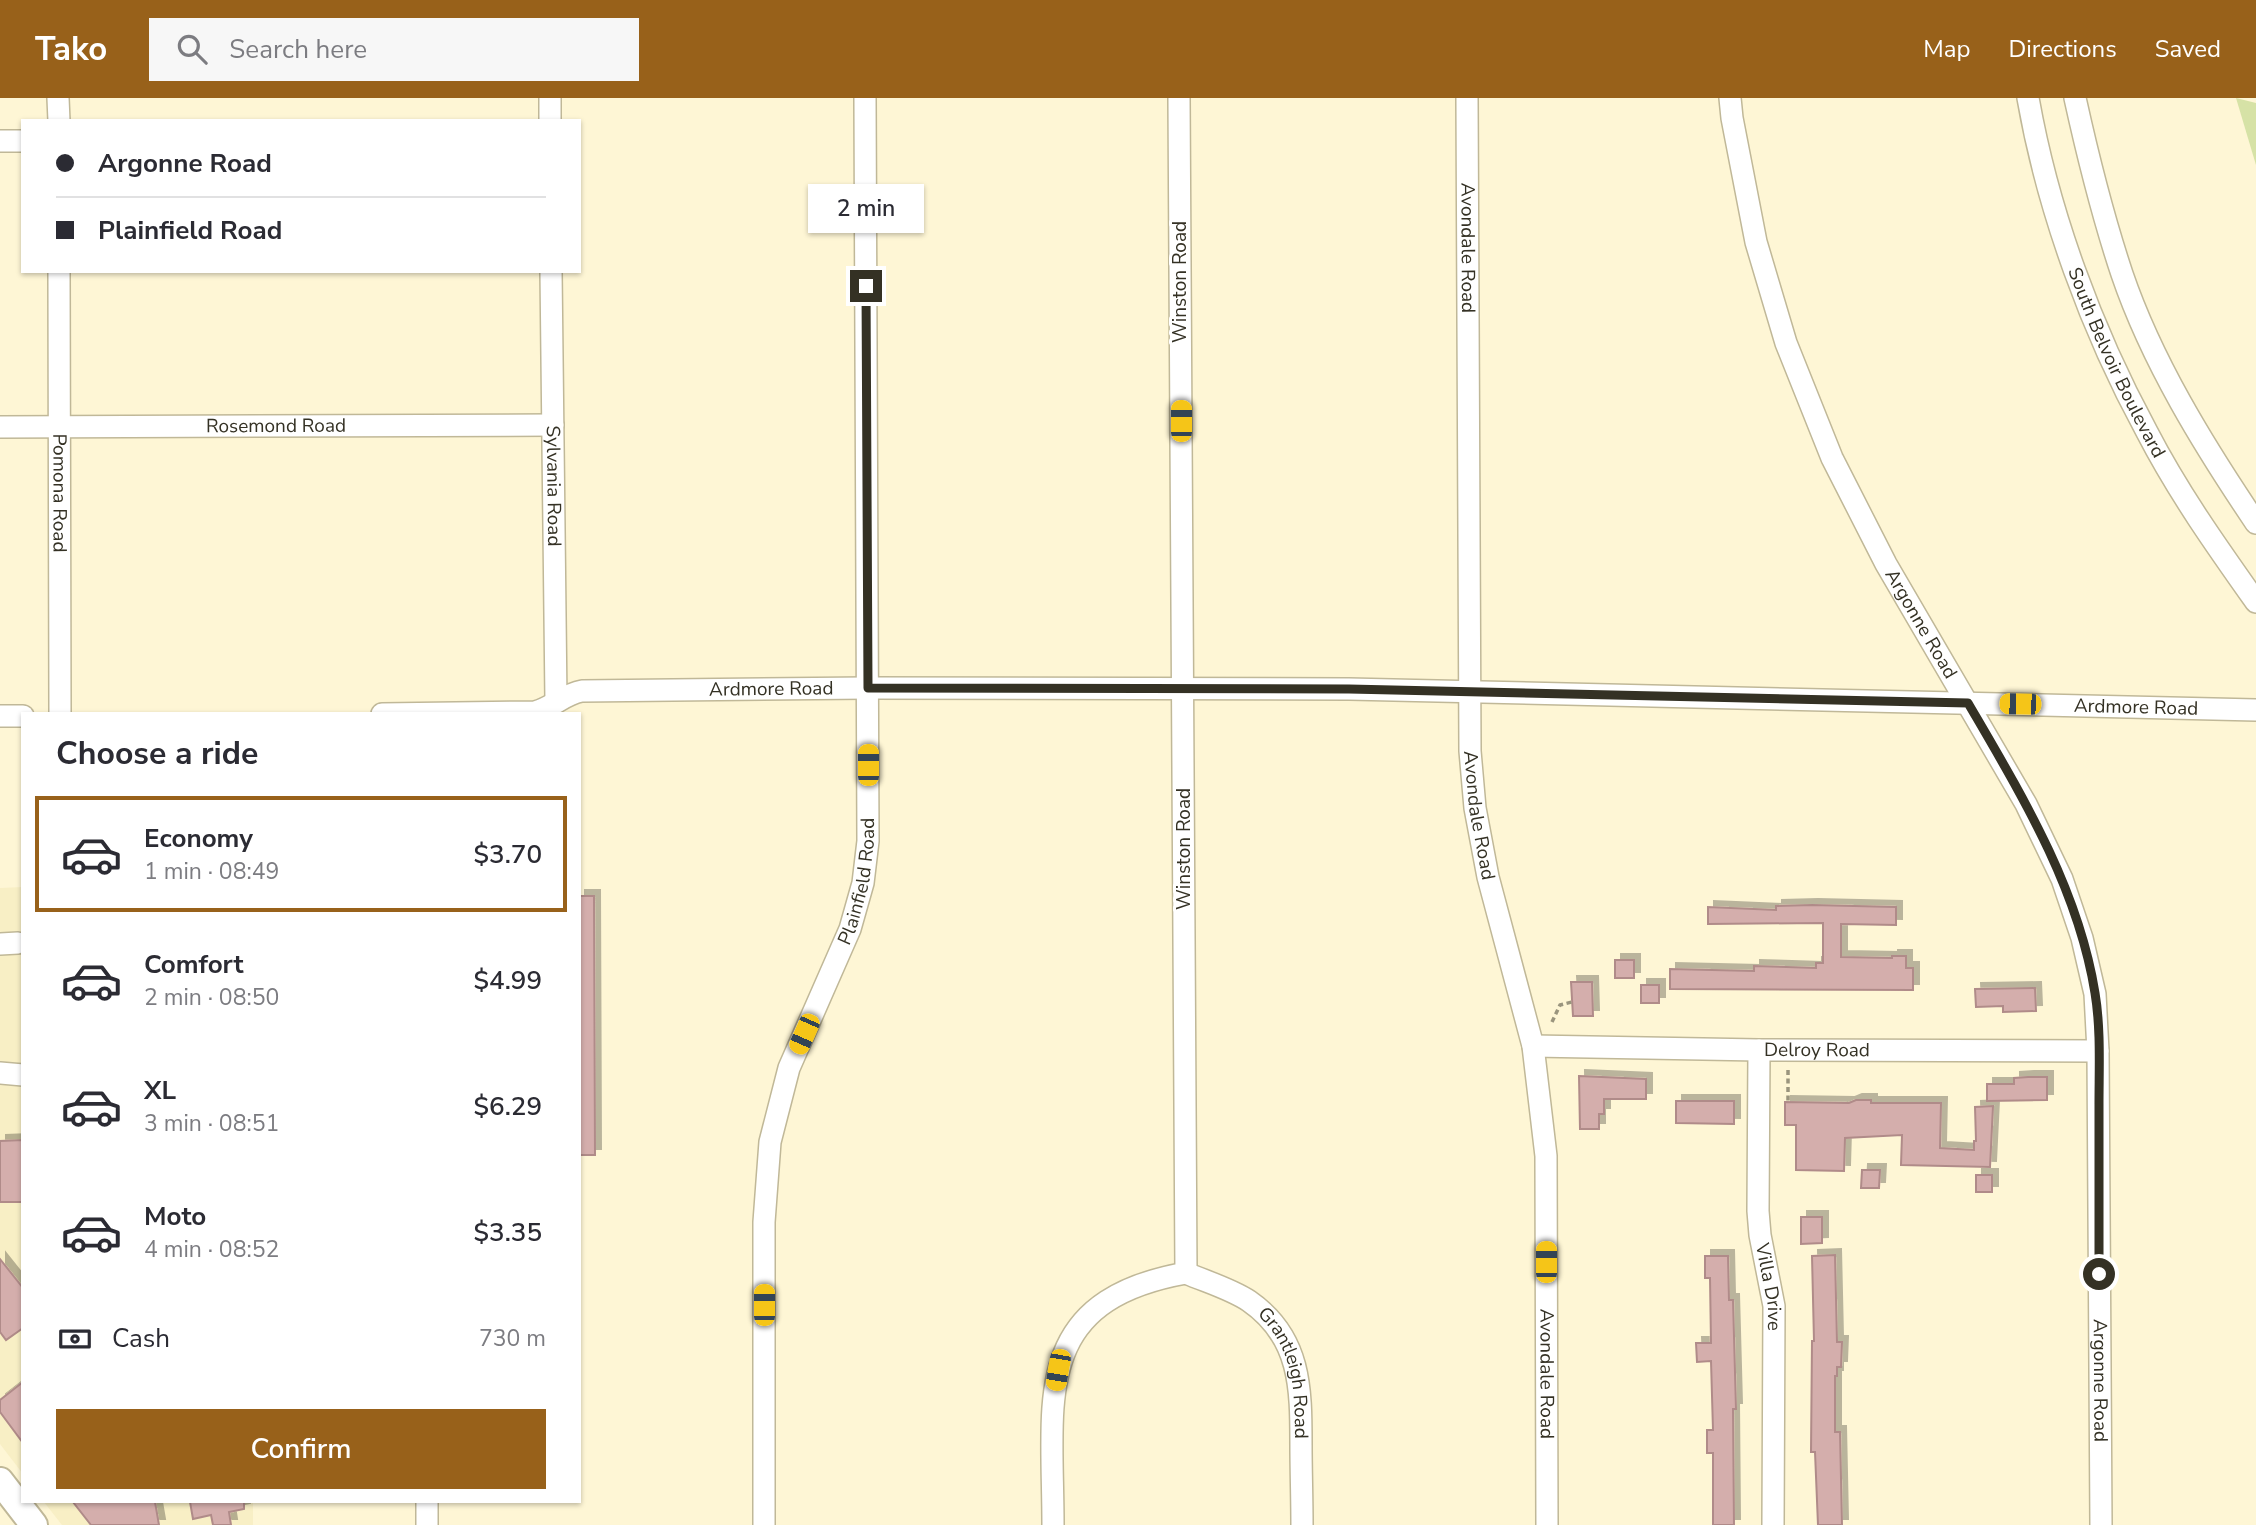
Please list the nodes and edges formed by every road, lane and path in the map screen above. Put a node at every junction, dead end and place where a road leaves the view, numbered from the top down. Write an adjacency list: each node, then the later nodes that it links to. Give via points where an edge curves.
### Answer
1 (58, 98): 9 (street)
2 (550, 98): 10 (street)
3 (864, 98): 20 (street, Plainfield Road)
4 (1179, 98): 21 (street, Winston Road)
5 (1467, 98): 22 (street, Avondale Road)
6 (1730, 98): 24 (street, Argonne Road, via 1756,242 1786,343 1832,458 1886,564)
7 (2028, 98): 19 (street, South Belvoir Boulevard, via 2072,261 2112,362 2154,445)
8 (2075, 98): 18 (street, South Belvoir Boulevard, via 2123,275 2148,336 2180,401)
9 (59, 119)
10 (550, 119)
11 (0, 141): 12 (street)
12 (21, 141)
13 (59, 273): 17 (street, Pomona Road)
14 (551, 273): 15 (street, Sylvania Road)
15 (553, 425): 17 (street, Rosemond Road); 23 (street, Sylvania Road)
16 (0, 427): 17 (street, Rosemond Road)
17 (59, 427): 26 (street, Pomona Road)
18 (2256, 523)
19 (2256, 602)
20 (868, 688): 21 (street, Ardmore Road); 23 (street, Ardmore Road, via 582,691); 44 (street, Plainfield Road, via 868,841 863,883 850,929 789,1068 770,1142 764,1222)
21 (1183, 688): 22 (street, Ardmore Road); 39 (street, Winston Road)
22 (1471, 692): 24 (street, Ardmore Road); 32 (street, Avondale Road, via 1471,751 1481,841)
23 (556, 701): 27 (street, Ardmore Road)
24 (1968, 703): 25 (street, Ardmore Road); 34 (street, Argonne Road, via 2062,878 2095,994)
25 (2256, 710)
26 (60, 712)
27 (535, 712)
28 (0, 716): 29 (street)
29 (21, 716)
30 (1572, 1002): 31 (path, via 1560,1005)
31 (1552, 1022)
32 (1533, 1046): 33 (street, Delroy Road); 47 (street, Avondale Road, via 1546,1156)
33 (1759, 1050): 34 (street, Delroy Road); 48 (street, Villa Drive, via 1758,1211 1774,1306)
34 (2098, 1051): 49 (street, Argonne Road)
35 (1788, 1070): 38 (path)
36 (0, 1073): 37 (street)
37 (21, 1075)
38 (1788, 1102)
39 (1186, 1273): 45 (street, via 1111,1297 1086,1317 1071,1337 1058,1370 1053,1406); 46 (street, Grantleigh Road, via 1248,1300 1270,1320 1289,1348 1301,1404)
40 (0, 1481): 42 (main road)
41 (427, 1503): 43 (street)
42 (34, 1525)
43 (427, 1525)
44 (764, 1525)
45 (1053, 1525)
46 (1302, 1525)
47 (1548, 1525)
48 (1773, 1525)
49 (2101, 1525)

